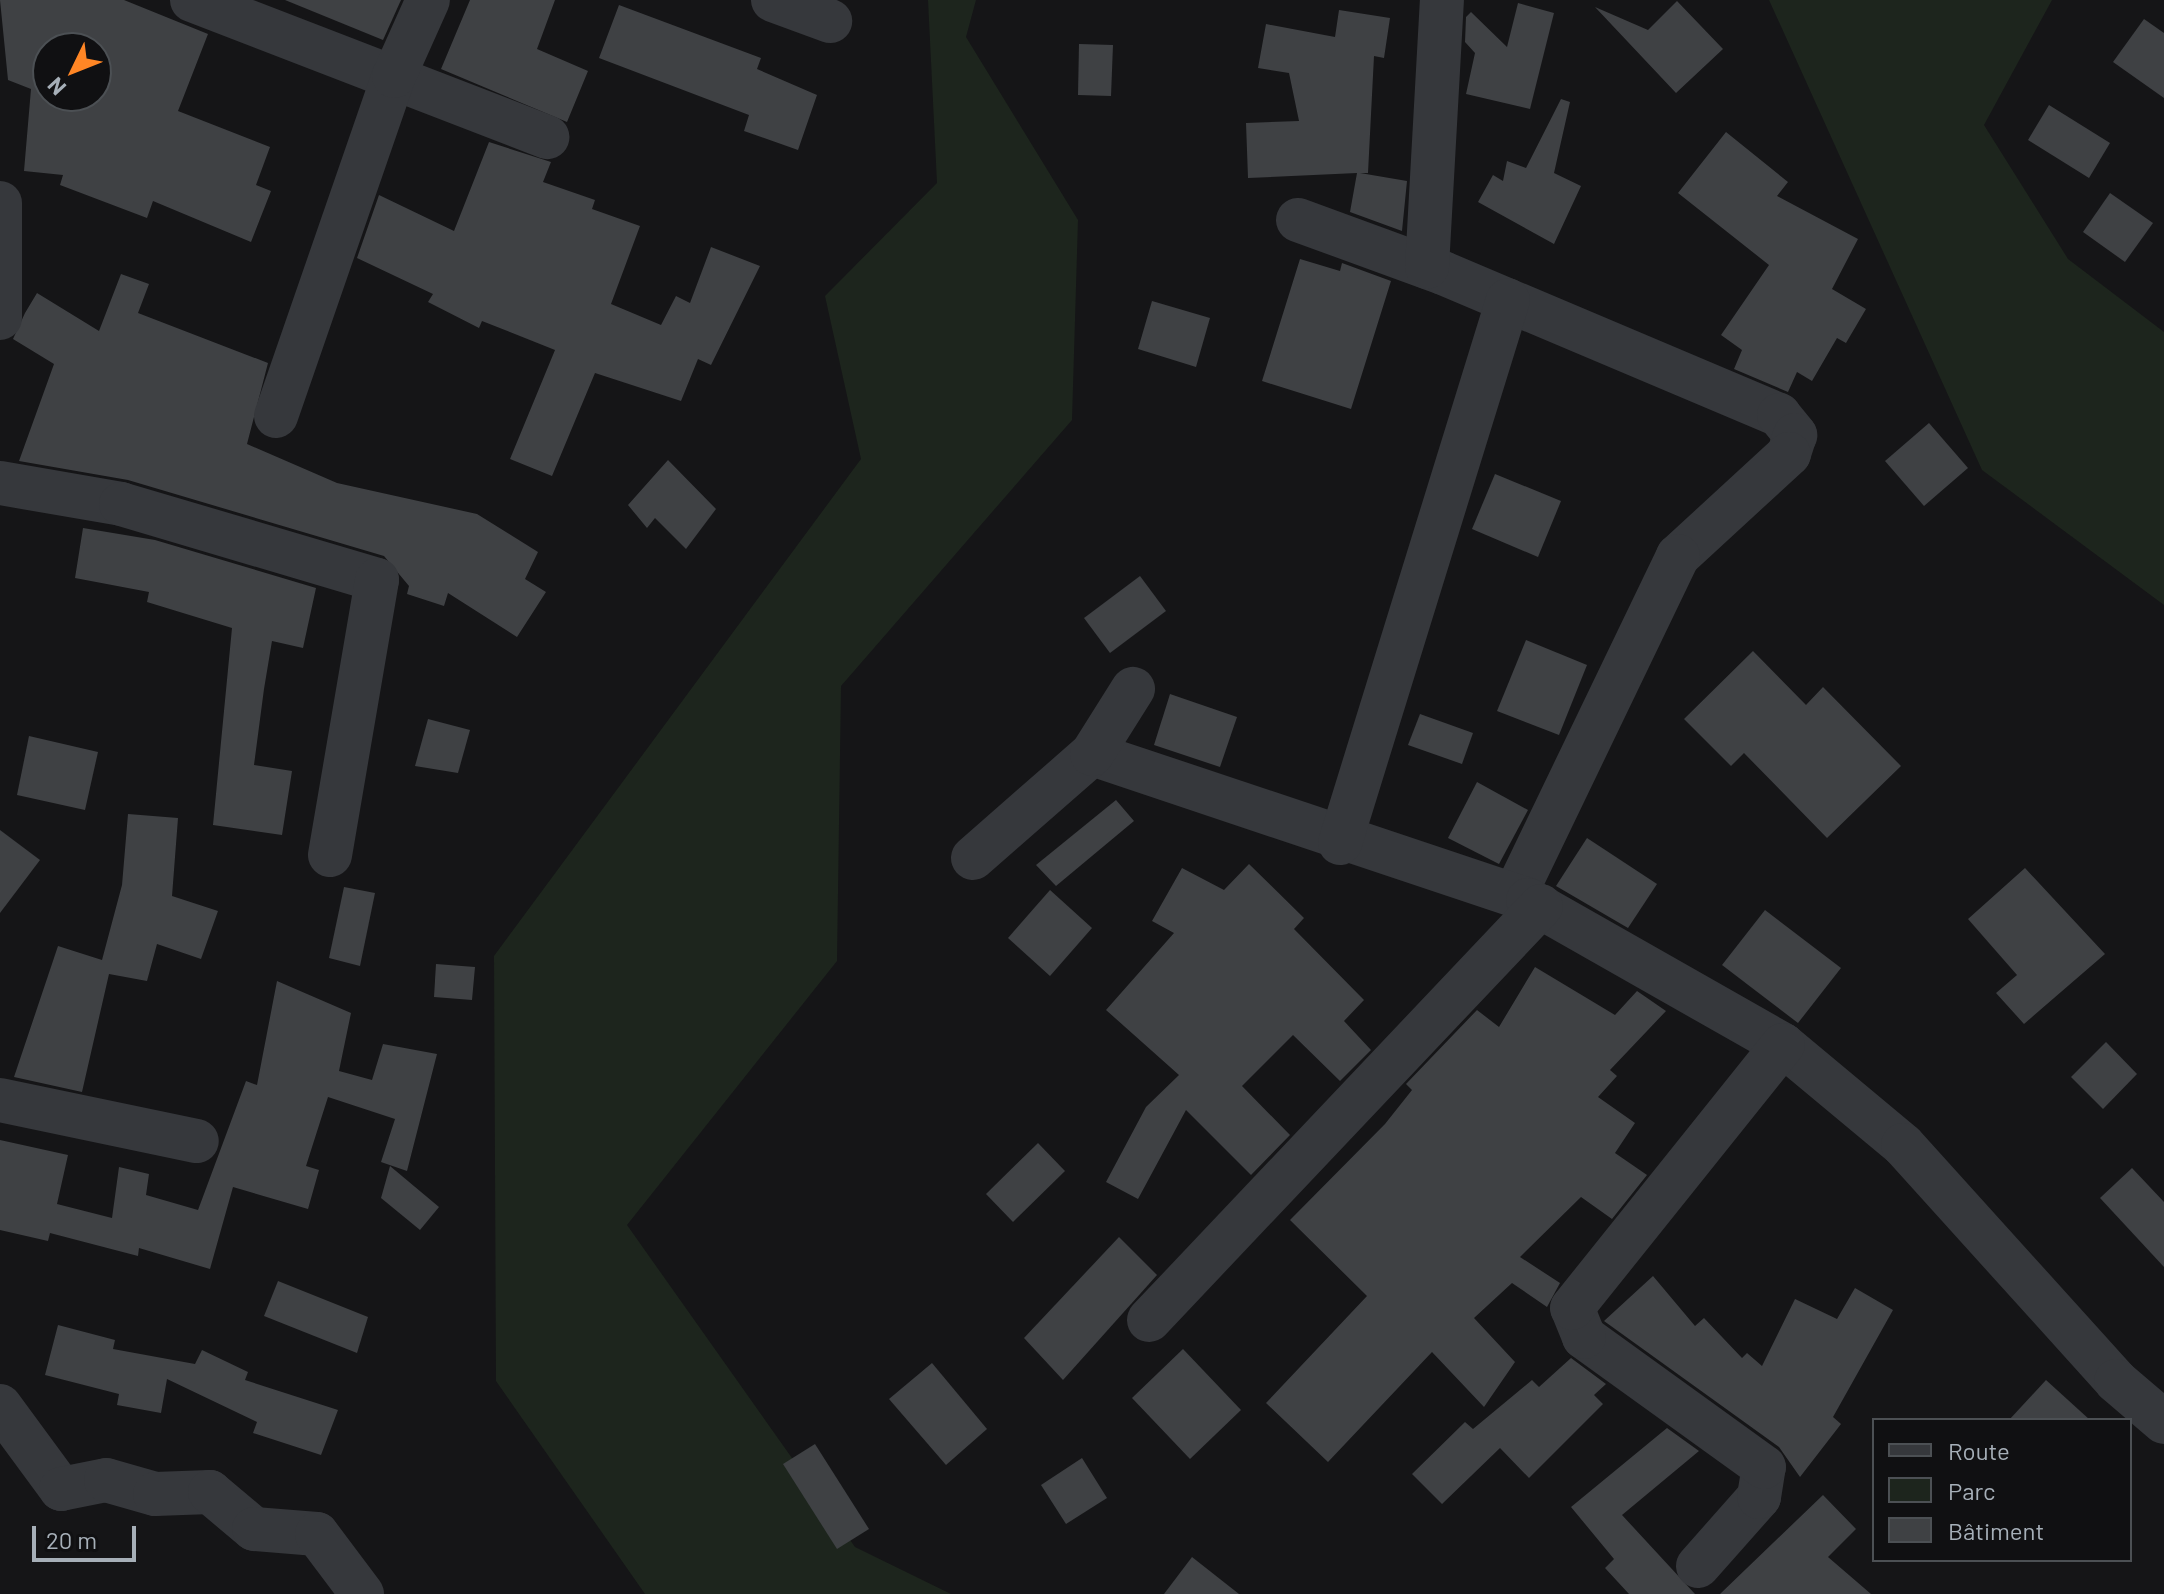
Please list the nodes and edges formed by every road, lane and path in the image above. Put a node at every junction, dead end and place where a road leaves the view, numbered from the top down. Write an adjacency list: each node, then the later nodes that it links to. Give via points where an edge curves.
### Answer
1 (192, 0): 6 (street)
2 (428, 0): 6 (street)
3 (773, 0): 5 (street)
4 (1442, 0): 10 (street)
5 (830, 21)
6 (394, 76): 7 (street); 14 (street)
7 (547, 137)
8 (0, 203): 11 (street)
9 (1298, 220): 10 (street)
10 (1427, 267): 12 (street)
11 (2, 270): 13 (street)
12 (1508, 300): 18 (street); 21 (street, via 1779,415 1795,435 1789,454 1678,556)
13 (0, 318)
14 (276, 416)
15 (0, 483): 19 (street, via 121,504 377,580)
16 (1133, 689): 17 (street)
17 (1092, 754): 18 (street); 20 (street)
18 (1340, 843): 21 (street)
19 (330, 855)
20 (973, 858)
21 (1528, 900): 22 (street); 25 (street)
22 (1783, 1045): 27 (street, via 1903,1145 2116,1381); 28 (street, via 1572,1308 1584,1337 1764,1467 1759,1497)
23 (0, 1100): 24 (street)
24 (197, 1141)
25 (1149, 1320)
26 (0, 1406): 29 (street, via 61,1489 106,1480 155,1494 210,1492 254,1529 317,1534)
27 (2164, 1422)
28 (1698, 1566)
29 (362, 1594)

